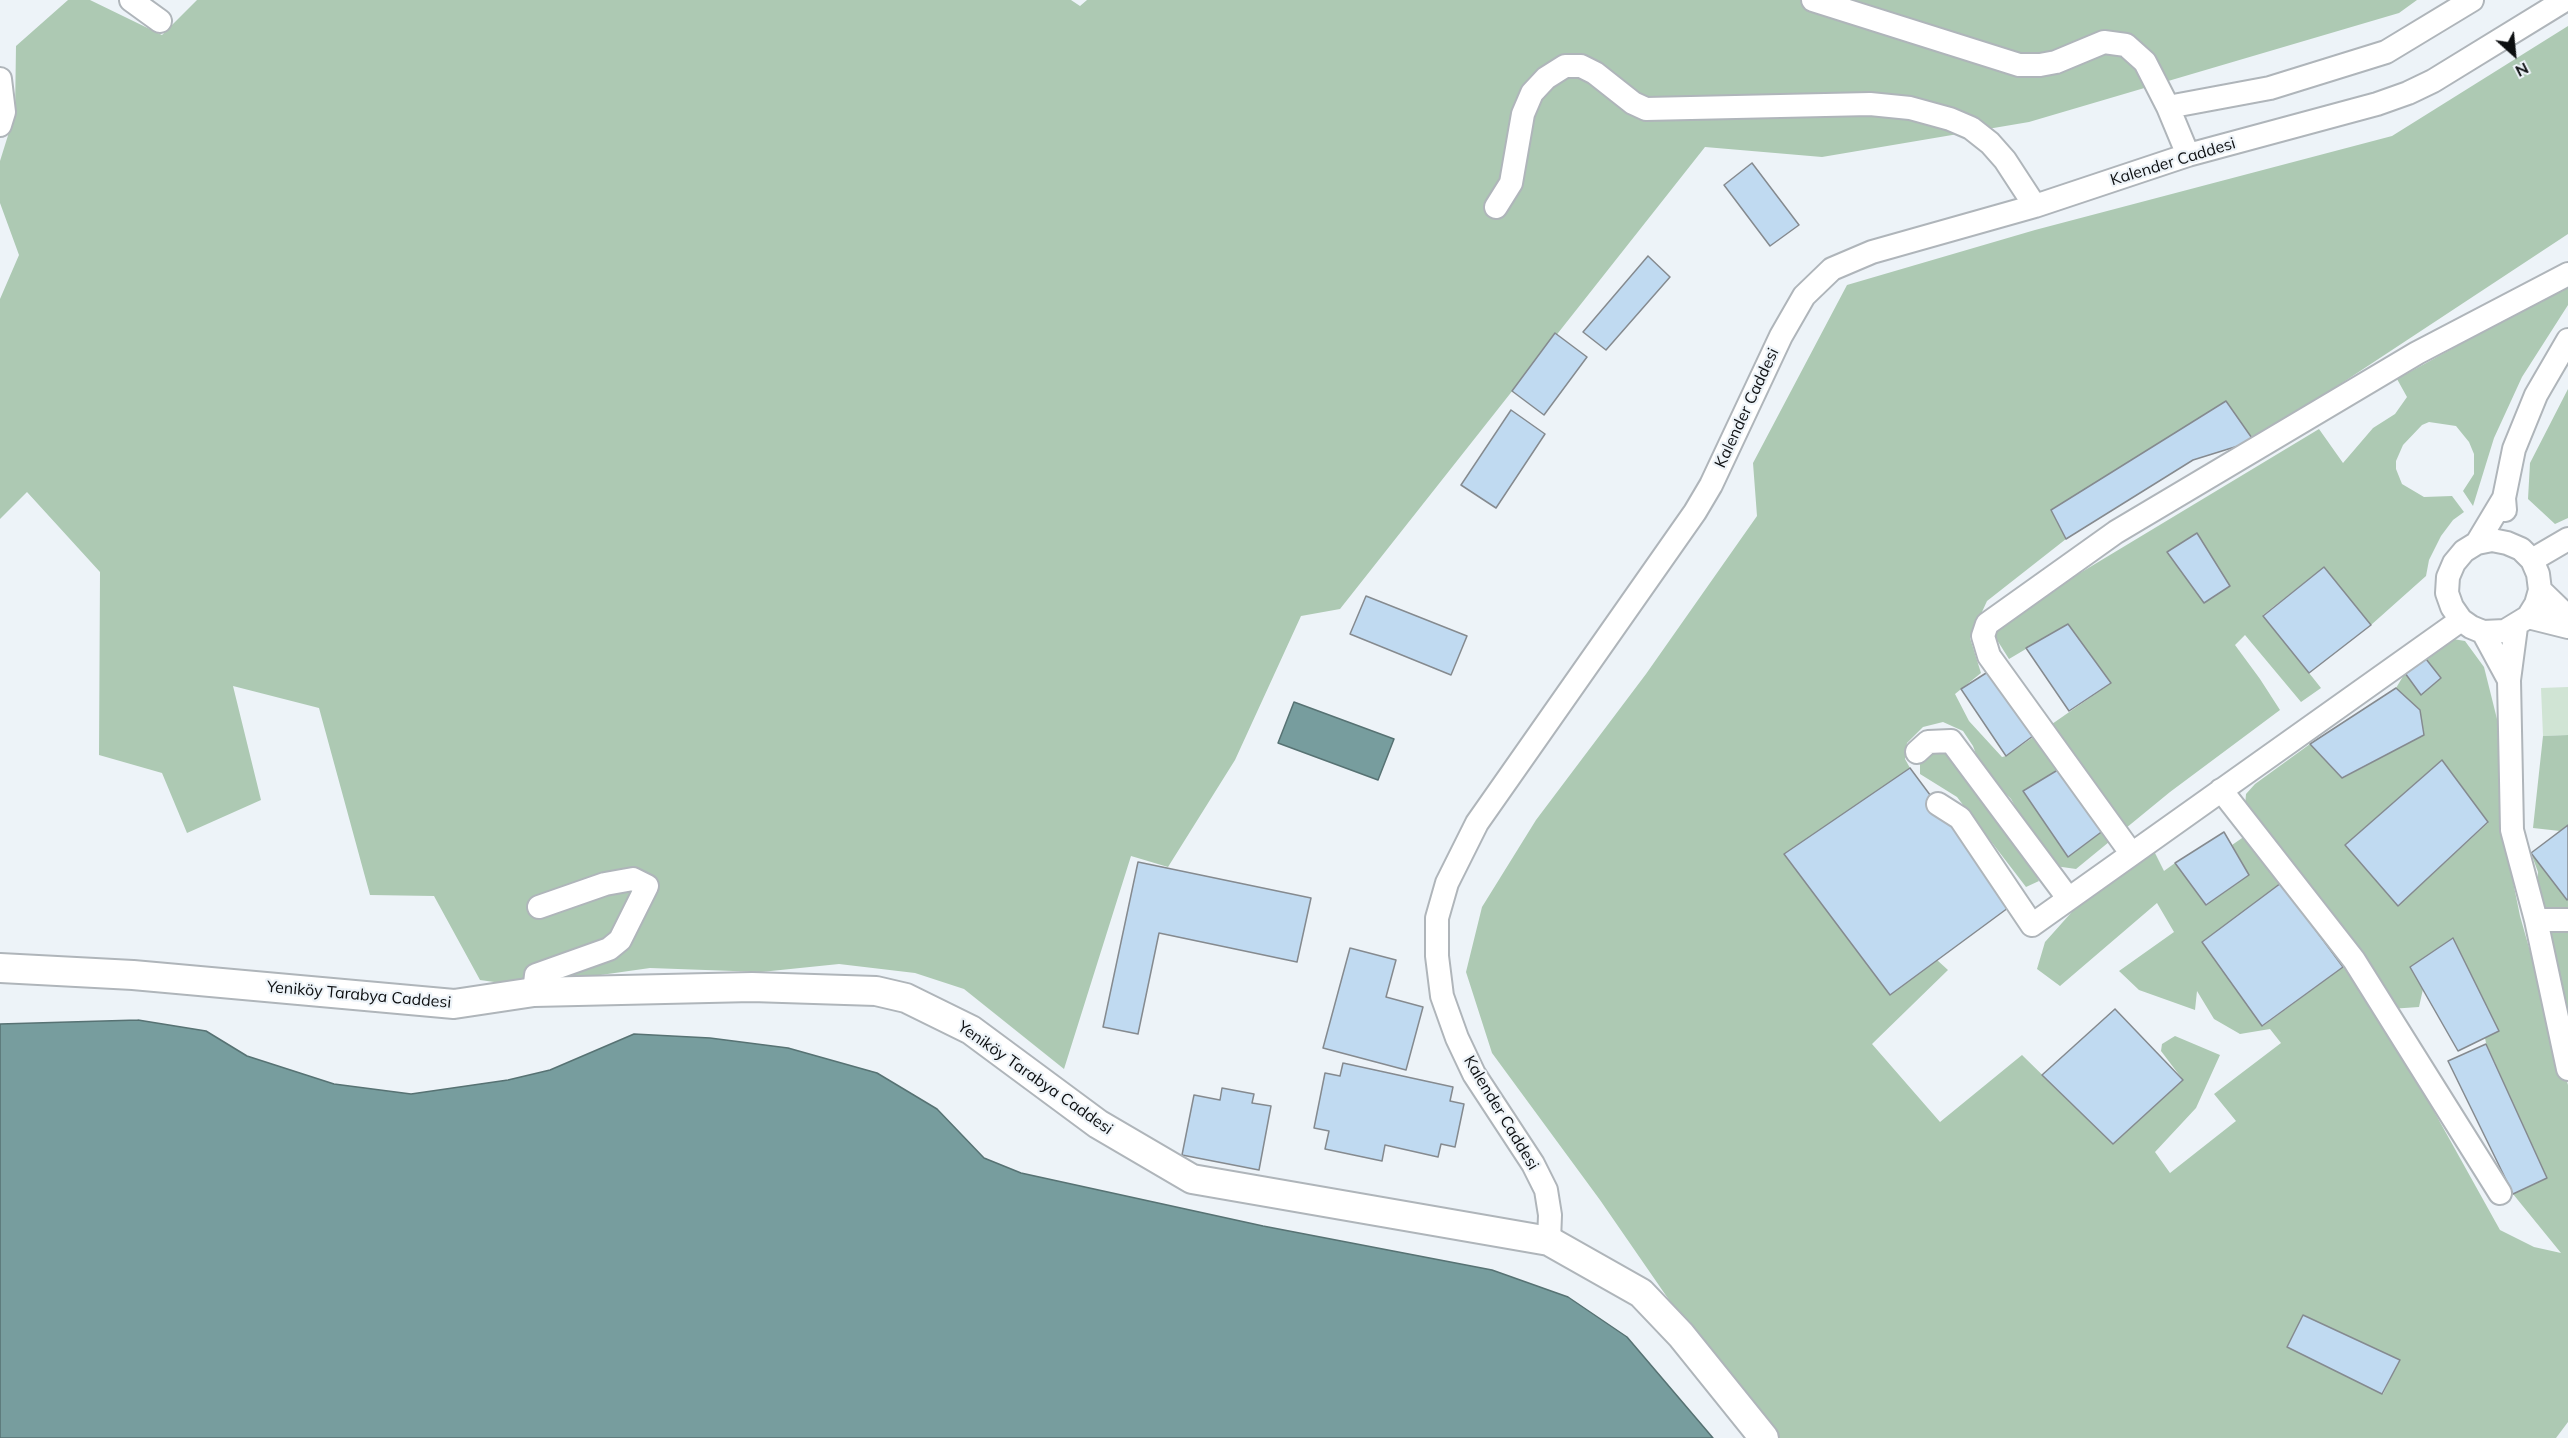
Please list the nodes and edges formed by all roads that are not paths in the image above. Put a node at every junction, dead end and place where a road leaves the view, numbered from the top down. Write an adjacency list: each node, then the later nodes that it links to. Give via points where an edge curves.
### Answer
1 (131, 0): 5 (street)
2 (1814, 0): 7 (street, via 2019,64 2056,62 2104,42 2126,45 2145,62)
3 (2472, 0): 7 (street, via 2386,52 2270,88)
4 (2565, 0): 9 (street, Kalender Caddesi, via 2408,93)
5 (160, 21)
6 (0, 79): 8 (street, via 4,112)
7 (2168, 107): 9 (street)
8 (0, 125)
9 (2188, 156): 10 (street, Kalender Caddesi)
10 (2035, 206): 11 (street, via 1990,143 1971,128 1950,119 1910,108 1870,104 1646,109 1595,73 1581,66 1565,66 1532,93 1523,114 1511,183); 38 (street, Kalender Caddesi, via 1872,252 1832,269 1804,296 1695,512 1484,813 1461,852 1437,918 1442,996 1474,1074 1546,1190)
11 (1496, 207)
12 (2568, 274): 29 (street, via 2416,353 2126,526 1988,624 1983,636 1989,656)
13 (2568, 340): 14 (street, via 2536,395 2514,449)
14 (2504, 498): 16 (street); 17 (street)
15 (2568, 539): 18 (street)
16 (2477, 543): 17 (street); 21 (street, via 2464,551 2448,577 2447,593)
17 (2507, 543): 18 (street)
18 (2532, 560): 19 (street)
19 (2540, 590): 20 (street); 22 (street, via 2536,604)
20 (2568, 617)
21 (2461, 620): 24 (street); 27 (street)
22 (2522, 622): 23 (street); 24 (street, via 2494,633); 25 (street)
23 (2568, 627)
24 (2483, 632): 25 (street)
25 (2509, 680): 32 (street, via 2512,830)
26 (1917, 752): 30 (street, via 1928,742 1951,741)
27 (2221, 790): 29 (street); 37 (street, via 2354,960)
28 (1938, 804): 30 (street, via 1960,818 2032,925)
29 (2131, 853): 30 (street)
30 (2068, 898)
31 (539, 907): 35 (street, via 633,879 647,886 620,940 609,949 536,975)
32 (2536, 920): 33 (street); 36 (street)
33 (2568, 920)
34 (0, 968): 35 (main road, Yeniköy Tarabya Caddesi, via 133,975 454,1004)
35 (534, 992): 38 (main road, Yeniköy Tarabya Caddesi, via 752,987 876,991 906,998 970,1030 1098,1124 1192,1179)
36 (2568, 1069)
37 (2500, 1193)
38 (1549, 1241): 39 (main road, Yeniköy Tarabya Caddesi, via 1641,1293 1681,1335)
39 (1764, 1438)

